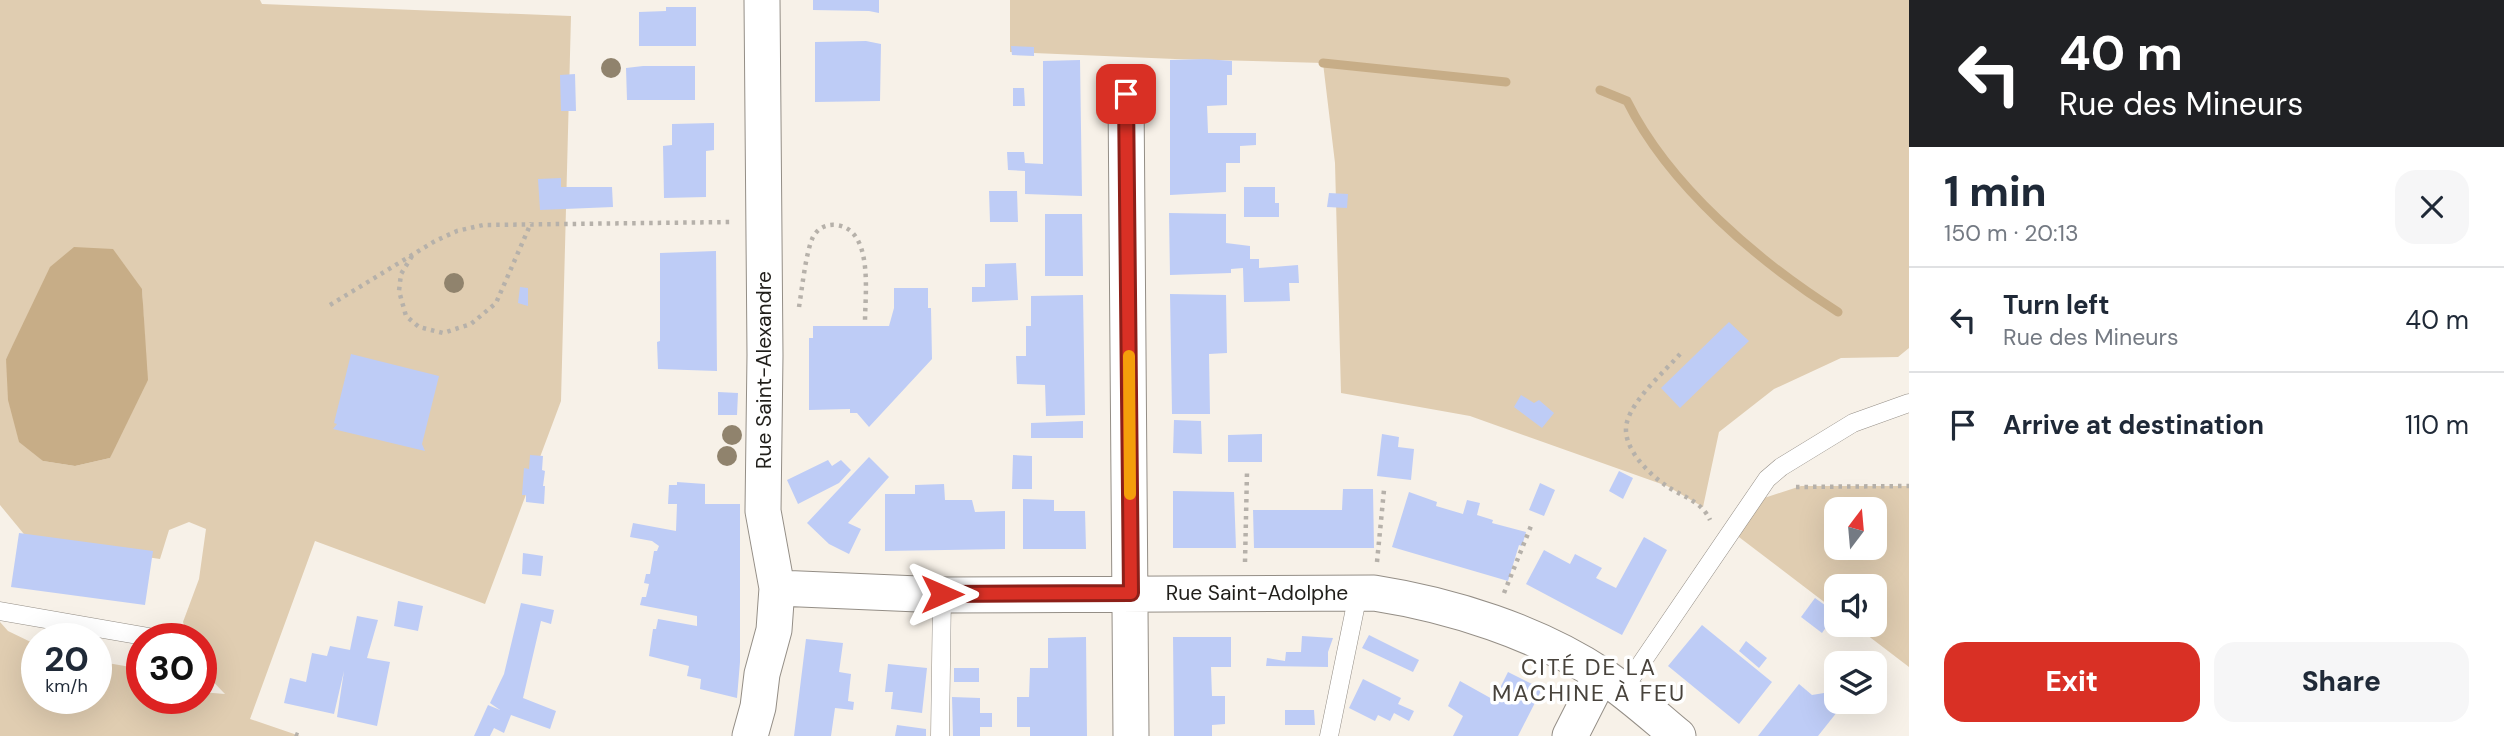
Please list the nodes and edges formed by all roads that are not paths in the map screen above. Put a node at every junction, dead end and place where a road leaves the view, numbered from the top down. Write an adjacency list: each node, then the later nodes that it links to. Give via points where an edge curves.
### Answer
1 (762, 0): 4 (street, Rue Saint-Alexandre, via 763,511)
2 (1126, 94): 5 (street)
3 (1909, 403): 10 (lane, via 1853,423 1768,479)
4 (777, 588): 7 (street, Rue Saint-Adolphe); 11 (street, Rue Saint-Alexandre, via 774,630)
5 (1131, 593): 6 (street, Rue Saint-Adolphe); 7 (street, Rue Saint-Adolphe); 13 (street)
6 (1366, 593): 10 (street, Rue Saint-Adolphe, via 1443,606 1493,624 1541,643); 14 (lane)
7 (942, 594): 12 (lane)
8 (0, 611): 9 (lane)
9 (126, 633)
10 (1612, 682): 15 (street); 16 (street, Rue Saint-Adolphe)
11 (750, 736)
12 (940, 736)
13 (1131, 736)
14 (1329, 736)
15 (1570, 736)
16 (1678, 736)

